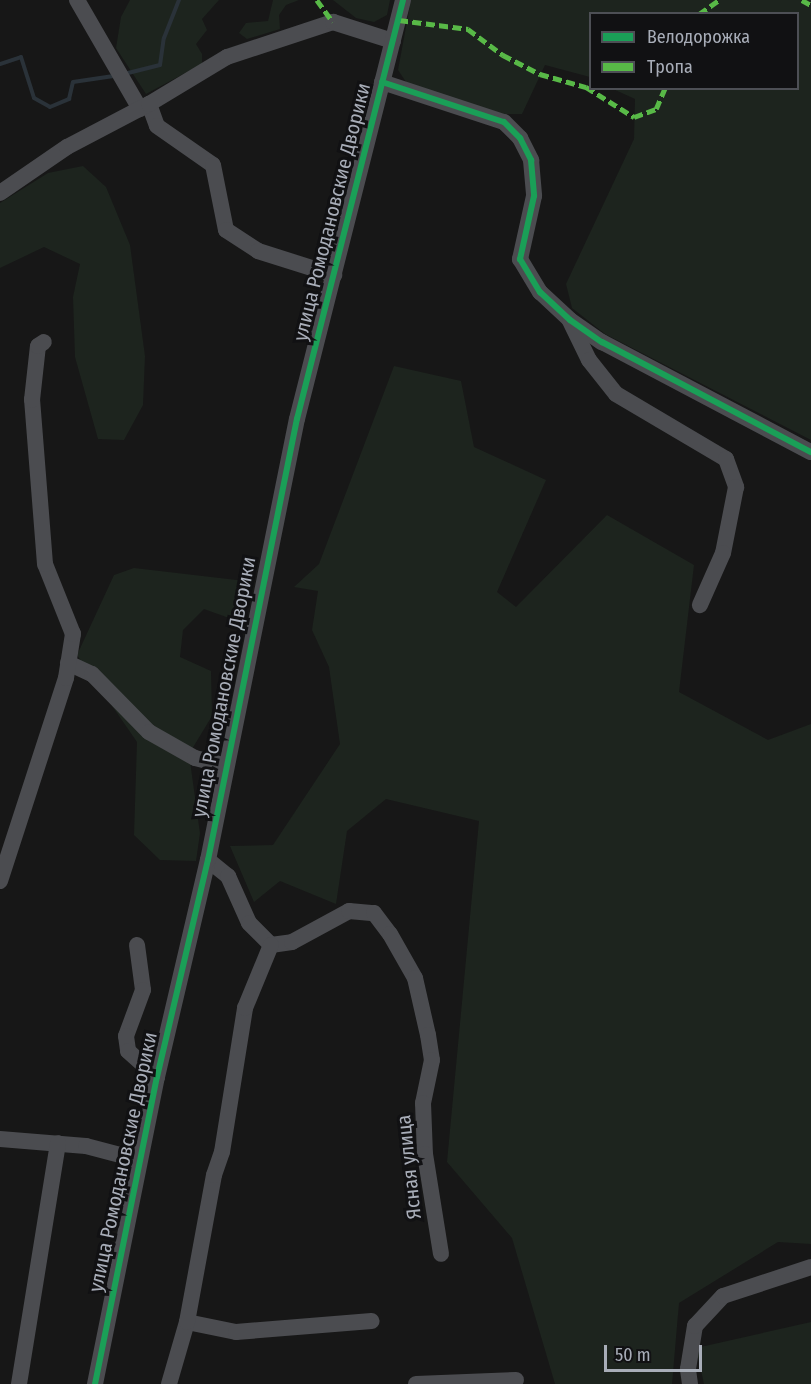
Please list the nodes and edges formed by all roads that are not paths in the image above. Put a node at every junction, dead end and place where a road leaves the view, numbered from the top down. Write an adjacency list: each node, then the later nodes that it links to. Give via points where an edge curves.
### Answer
1 (77, 0): 5 (street, улица Ромодановские Дворики)
2 (403, 0): 3 (street, улица Ромодановские Дворики)
3 (393, 41): 4 (street, улица Ромодановские Дворики); 5 (street, via 333,22 227,57)
4 (382, 82): 7 (street, улица Ромодановские Дворики); 8 (street, via 504,122 520,138 531,160 534,196 524,225 520,260 540,292)
5 (145, 107): 6 (street, via 67,147); 7 (street, улица Ромодановские Дворики, via 157,126 213,165 226,230 258,251)
6 (0, 193)
7 (334, 275): 13 (street, улица Ромодановские Дворики, via 292,442)
8 (570, 320): 10 (street, via 602,342); 11 (street, via 589,360 616,394 726,459 736,487 723,553)
9 (44, 342): 12 (street, via 38,346 32,400 45,564 73,633)
10 (811, 452)
11 (700, 605)
12 (68, 663): 13 (street, via 92,675 149,732 195,758); 15 (street)
13 (224, 765): 14 (street, улица Ромодановские Дворики)
14 (208, 860): 17 (street, via 228,876 249,923); 18 (street, улица Ромодановские Дворики)
15 (0, 881)
16 (137, 945): 18 (street, via 142,990 126,1036 128,1051)
17 (271, 945): 22 (street, Ясная улица, via 292,942 349,911 374,913 415,978 432,1059 423,1103 425,1154); 24 (street, via 245,1008 222,1152 214,1175)
18 (157, 1077): 21 (street, улица Ромодановские Дворики)
19 (0, 1139): 20 (street)
20 (58, 1143): 21 (street); 27 (street)
21 (139, 1160): 28 (street, улица Ромодановские Дворики)
22 (441, 1254)
23 (811, 1267): 31 (street, via 723,1296 695,1326 688,1369)
24 (187, 1322): 25 (street, via 236,1332); 29 (street)
25 (372, 1322)
26 (516, 1380): 30 (street)
27 (20, 1384)
28 (95, 1384)
29 (169, 1384)
30 (416, 1384)
31 (690, 1384)

